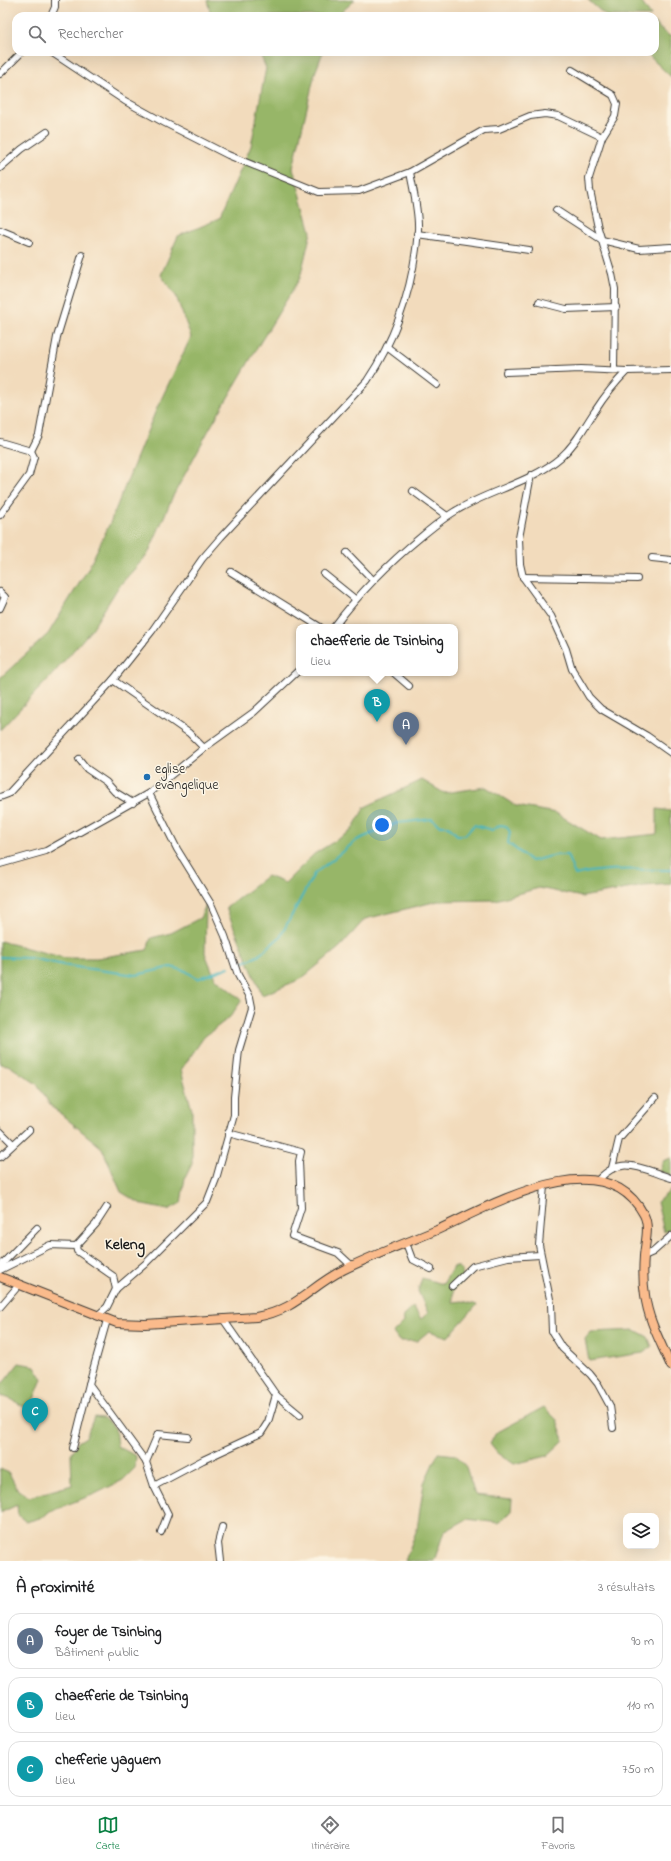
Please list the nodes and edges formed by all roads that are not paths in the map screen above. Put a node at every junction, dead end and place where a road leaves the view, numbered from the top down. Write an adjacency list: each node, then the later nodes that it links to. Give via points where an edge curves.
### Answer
1 (55, 0): 2 (street)
2 (53, 12)
3 (18, 56): 6 (street)
4 (57, 56): 10 (street, via 125,101 228,155 320,192 358,191)
5 (572, 70): 8 (street, via 613,95 615,99 615,116)
6 (0, 74)
7 (47, 132): 9 (street)
8 (602, 137): 10 (street, via 558,116 530,116 499,129 484,130); 14 (street, via 589,178)
9 (0, 168)
10 (410, 172): 13 (street)
11 (556, 210): 14 (street)
12 (0, 230): 15 (street)
13 (417, 234): 17 (street); 21 (street, via 406,300)
14 (602, 240): 16 (street, via 639,249); 20 (street, via 612,274)
15 (29, 242)
16 (671, 247)
17 (529, 250)
18 (82, 255): 28 (street, via 57,337 42,424 36,445)
19 (539, 302): 20 (street, via 566,309)
20 (616, 307): 22 (street)
21 (387, 347): 26 (street); 48 (street, via 367,381 202,559 152,631)
22 (614, 369): 23 (street); 25 (street)
23 (627, 370): 24 (street); 29 (street, via 594,412 575,443 561,457)
24 (671, 370)
25 (506, 372)
26 (437, 384)
27 (0, 442): 28 (street)
28 (31, 451): 31 (street, via 34,457 29,475)
29 (531, 475): 32 (street, via 477,499); 38 (street, via 519,538)
30 (413, 491): 32 (street)
31 (0, 515)
32 (447, 516): 40 (street)
33 (347, 553): 40 (street)
34 (652, 558): 35 (street)
35 (671, 560)
36 (231, 572): 44 (street)
37 (324, 574): 42 (street)
38 (523, 577): 39 (street); 51 (street, via 551,616 572,669 589,697 601,709)
39 (637, 579)
40 (373, 580): 42 (street)
41 (0, 592): 43 (street, via 5,597)
42 (355, 599): 45 (street)
43 (0, 608)
44 (315, 624)
45 (336, 624)
46 (296, 673): 50 (street, via 254,712)
47 (397, 676): 49 (street)
48 (113, 680): 50 (street, via 189,733); 54 (street, via 8,794)
49 (409, 686)
50 (204, 748): 53 (street)
51 (671, 753)
52 (79, 759): 55 (street, via 115,792)
53 (149, 792): 55 (street); 60 (street, via 177,849 211,904 238,975 250,997 252,1007 239,1050 234,1115)
54 (0, 797)
55 (133, 803): 56 (street, via 46,851)
56 (0, 864)
57 (655, 1098): 63 (street, via 619,1139)
58 (0, 1130): 61 (street)
59 (29, 1130): 61 (street)
60 (228, 1133): 75 (street, via 301,1152 301,1208 292,1236 338,1253); 81 (street, via 207,1202)
61 (14, 1144): 62 (street)
62 (0, 1157)
63 (612, 1168): 64 (street, via 621,1164 629,1165); 65 (street)
64 (671, 1178)
65 (598, 1180): 66 (main road); 73 (main road, via 627,1194 637,1204 647,1225)
66 (544, 1186): 70 (main road, via 510,1197); 72 (street, via 539,1236)
67 (107, 1207): 71 (street)
68 (37, 1228): 74 (street)
69 (671, 1236): 73 (street, via 653,1252)
70 (406, 1243): 75 (main road); 76 (street, via 412,1259)
71 (76, 1246): 77 (street, via 50,1245); 81 (street, via 77,1251 113,1276)
72 (540, 1255): 80 (street, via 508,1257 473,1266); 90 (street, via 551,1304 552,1332 562,1348 598,1384 610,1406)
73 (644, 1256): 86 (main road, via 648,1309)
74 (0, 1266)
75 (352, 1266): 84 (main road, via 330,1277 284,1310 256,1317)
76 (431, 1269)
77 (0, 1270)
78 (0, 1277): 79 (main road)
79 (19, 1285): 82 (street); 83 (main road)
80 (452, 1286)
81 (116, 1289): 83 (street, via 106,1307)
82 (0, 1307)
83 (97, 1316): 85 (main road)
84 (222, 1319): 85 (main road, via 145,1324); 88 (street)
85 (107, 1320): 87 (street)
86 (671, 1366)
87 (89, 1384): 92 (street); 93 (street)
88 (276, 1395): 89 (street); 94 (street, via 268,1422 261,1432)
89 (300, 1415)
90 (613, 1428)
91 (188, 1437): 93 (street, via 158,1434)
92 (73, 1448)
93 (146, 1462): 94 (street)
94 (154, 1486): 96 (street, via 168,1514)
95 (222, 1527): 97 (street, via 218,1543)
96 (161, 1532)
97 (220, 1561)

